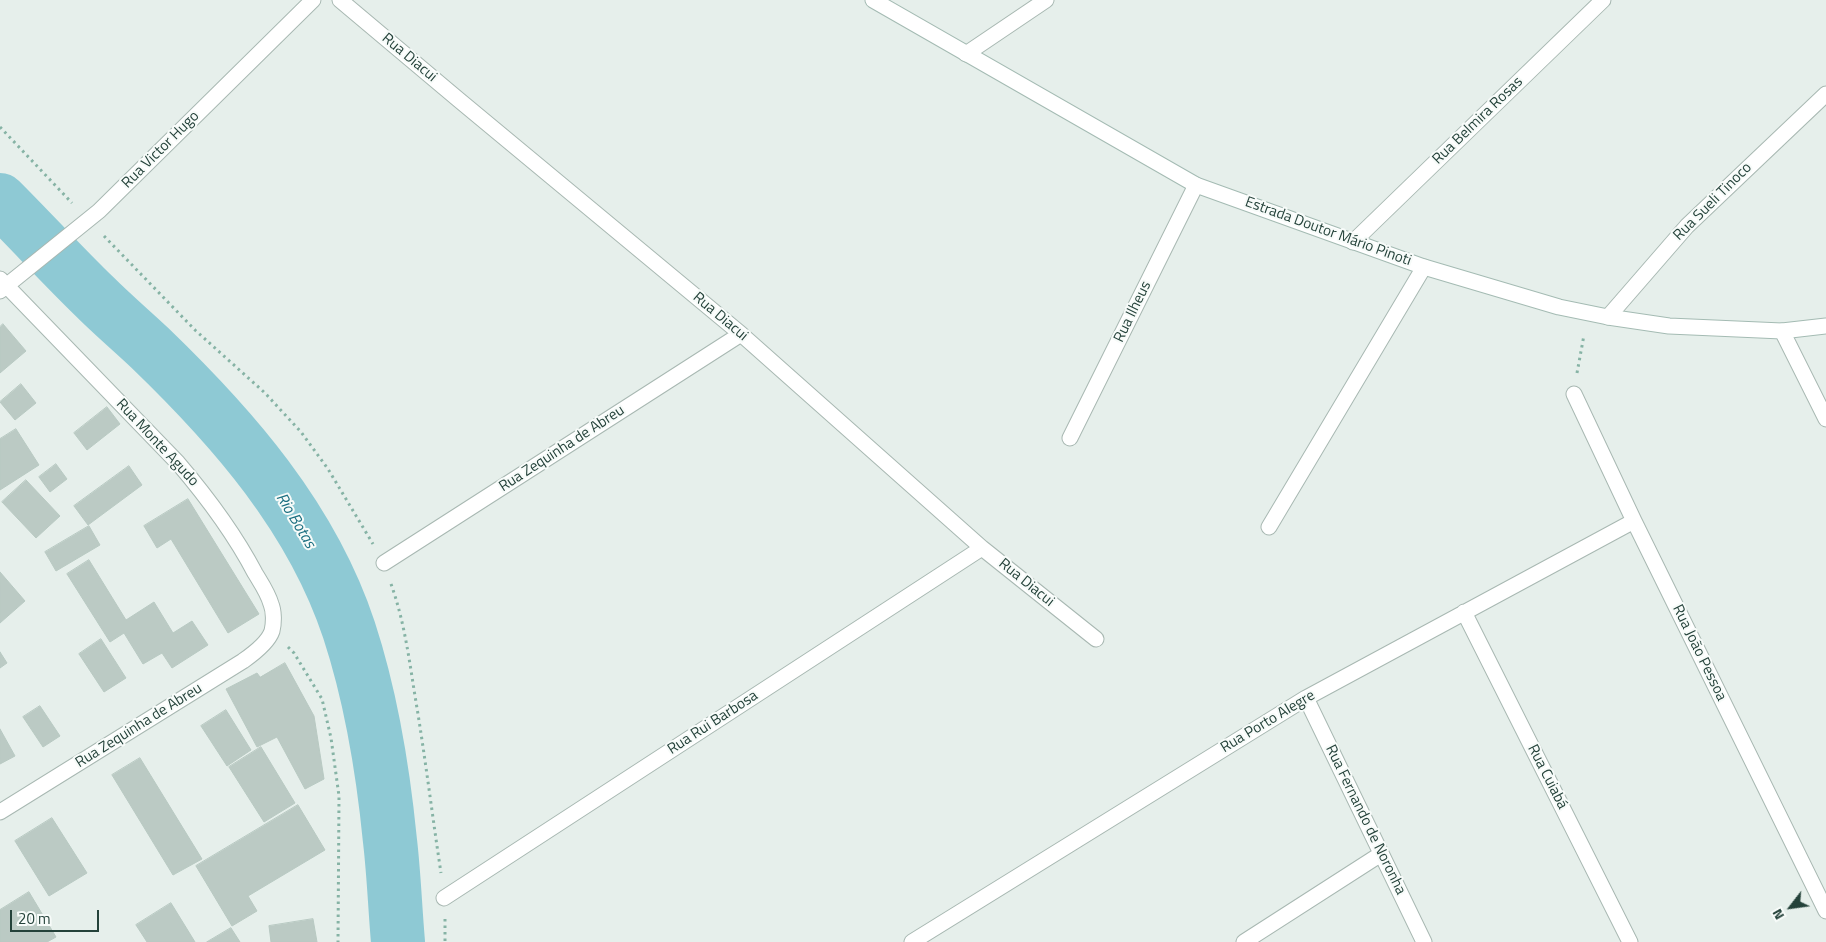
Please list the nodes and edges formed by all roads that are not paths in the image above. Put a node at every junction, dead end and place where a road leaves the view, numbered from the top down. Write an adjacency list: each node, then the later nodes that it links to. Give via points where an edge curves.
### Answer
1 (313, 0): 13 (street, Rua Victor Hugo, via 99,211)
2 (340, 0): 17 (street, Rua Diacui)
3 (874, 0): 6 (street, Estrada Doutor Mário Pinoti)
4 (1046, 0): 6 (street)
5 (1603, 0): 11 (street, Rua Belmira Rosas)
6 (966, 54): 10 (street, Estrada Doutor Mário Pinoti)
7 (1826, 94): 9 (street, Rua Sueli Tinoco)
8 (1826, 108): 9 (street)
9 (1796, 123): 14 (street, Rua Sueli Tinoco, via 1686,226)
10 (1196, 185): 11 (street, Estrada Doutor Mário Pinoti); 20 (street, Rua Ilheus)
11 (1353, 242): 12 (street, Estrada Doutor Mário Pinoti)
12 (1424, 267): 14 (street, Estrada Doutor Mário Pinoti, via 1559,307); 22 (street)
13 (2, 285): 26 (street, Rua Monte Agudo, via 196,484 233,535 260,581 271,604)
14 (1608, 317): 16 (street, Estrada Doutor Mário Pinoti, via 1669,326)
15 (1826, 326): 16 (street, Estrada Doutor Mário Pinoti)
16 (1782, 331): 19 (street)
17 (741, 334): 23 (street, Rua Diacui); 24 (street, Rua Zequinha de Abreu)
18 (1574, 394): 21 (street, Rua João Pessoa)
19 (1826, 420)
20 (1070, 438)
21 (1634, 521): 25 (street, Rua Porto Alegre); 32 (street, Rua João Pessoa)
22 (1269, 528)
23 (982, 548): 27 (street, Rua Diacui); 31 (street, Rua Rui Barbosa)
24 (384, 563)
25 (1464, 612): 28 (street, Rua Porto Alegre); 36 (street, Rua Cuiabá)
26 (272, 632): 29 (street, Rua Zequinha de Abreu, via 243,661)
27 (1096, 639)
28 (1306, 698): 30 (street, Rua Fernando de Noronha); 33 (street, Rua Porto Alegre)
29 (0, 812)
30 (1381, 854): 34 (street); 35 (street, Rua Fernando de Noronha)
31 (444, 898)
32 (1826, 911)
33 (912, 942)
34 (1244, 942)
35 (1424, 942)
36 (1630, 942)

